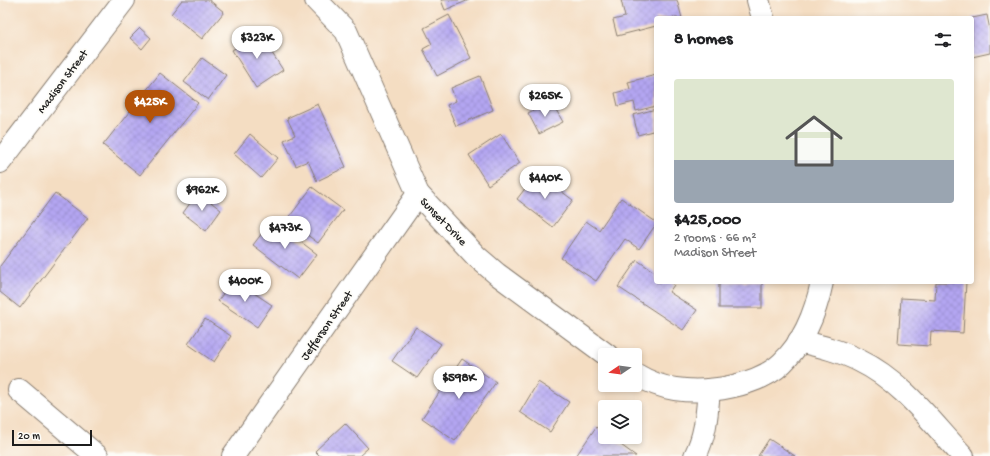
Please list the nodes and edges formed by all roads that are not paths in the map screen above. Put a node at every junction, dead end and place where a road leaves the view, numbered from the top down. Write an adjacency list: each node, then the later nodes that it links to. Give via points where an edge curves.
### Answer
1 (124, 0): 5 (street, Madison Street)
2 (316, 0): 6 (street, Sunset Drive, via 346,31)
3 (758, 0): 4 (street)
4 (762, 16)
5 (0, 162)
6 (418, 194): 9 (street, Sunset Drive, via 476,256); 14 (street, Jefferson Street)
7 (821, 284): 8 (street, via 812,319)
8 (799, 341): 12 (street, via 782,364 766,375 748,382); 16 (street, via 837,351 878,371 902,391)
9 (598, 349)
10 (642, 377): 12 (street, via 675,389)
11 (19, 390): 13 (street)
12 (709, 390): 15 (street, via 705,426)
13 (98, 456)
14 (234, 456)
15 (695, 456)
16 (963, 456)

